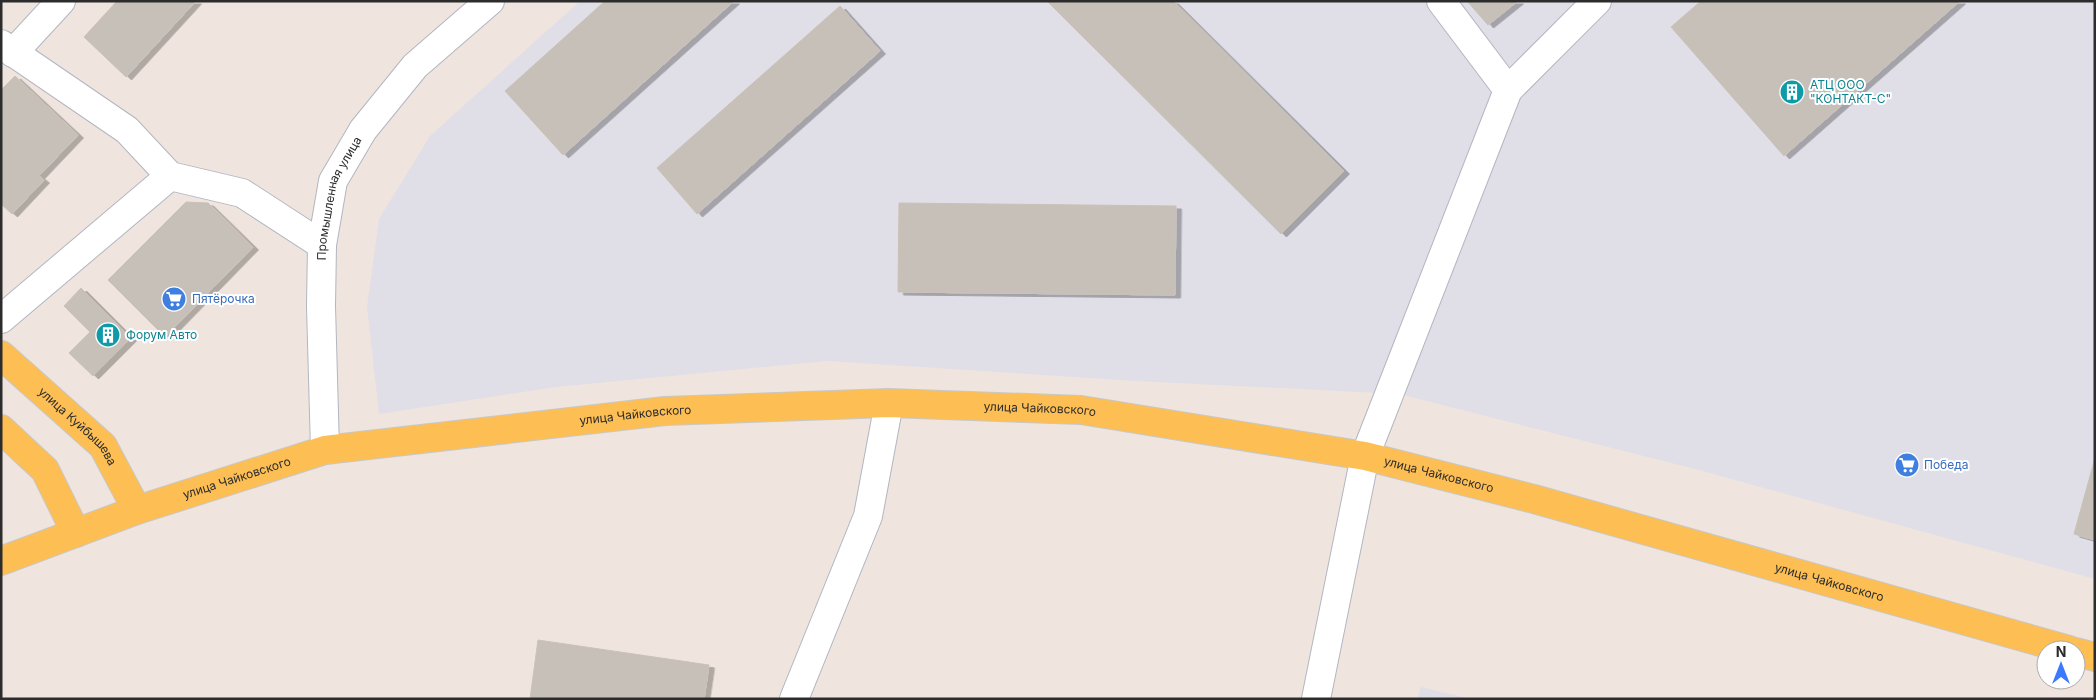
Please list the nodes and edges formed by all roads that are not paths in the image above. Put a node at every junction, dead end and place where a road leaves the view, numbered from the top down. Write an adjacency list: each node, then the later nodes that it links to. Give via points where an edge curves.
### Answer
1 (61, 1): 5 (street)
2 (490, 1): 8 (street, Промышленная улица, via 415,66 363,130 333,181)
3 (1441, 1): 6 (street)
4 (1597, 1): 6 (street)
5 (7, 48): 7 (street, via 127,130)
6 (1508, 90): 14 (street)
7 (170, 176): 8 (street, via 242,192); 9 (street)
8 (322, 245): 13 (street, Промышленная улица)
9 (1, 319)
10 (1, 354): 15 (main road, улица Куйбышева, via 103,446)
11 (889, 403): 13 (main road, улица Чайковского, via 665,412); 14 (main road, улица Чайковского, via 1081,410); 19 (street, via 868,516)
12 (1, 429): 16 (main road, via 46,470)
13 (325, 450): 15 (main road, улица Чайковского)
14 (1365, 456): 18 (main road, улица Чайковского, via 1543,502); 20 (street)
15 (137, 510): 16 (main road, улица Чайковского)
16 (76, 534): 17 (main road, улица Чайковского)
17 (3, 558)
18 (2036, 641)
19 (794, 699)
20 (1316, 699)

